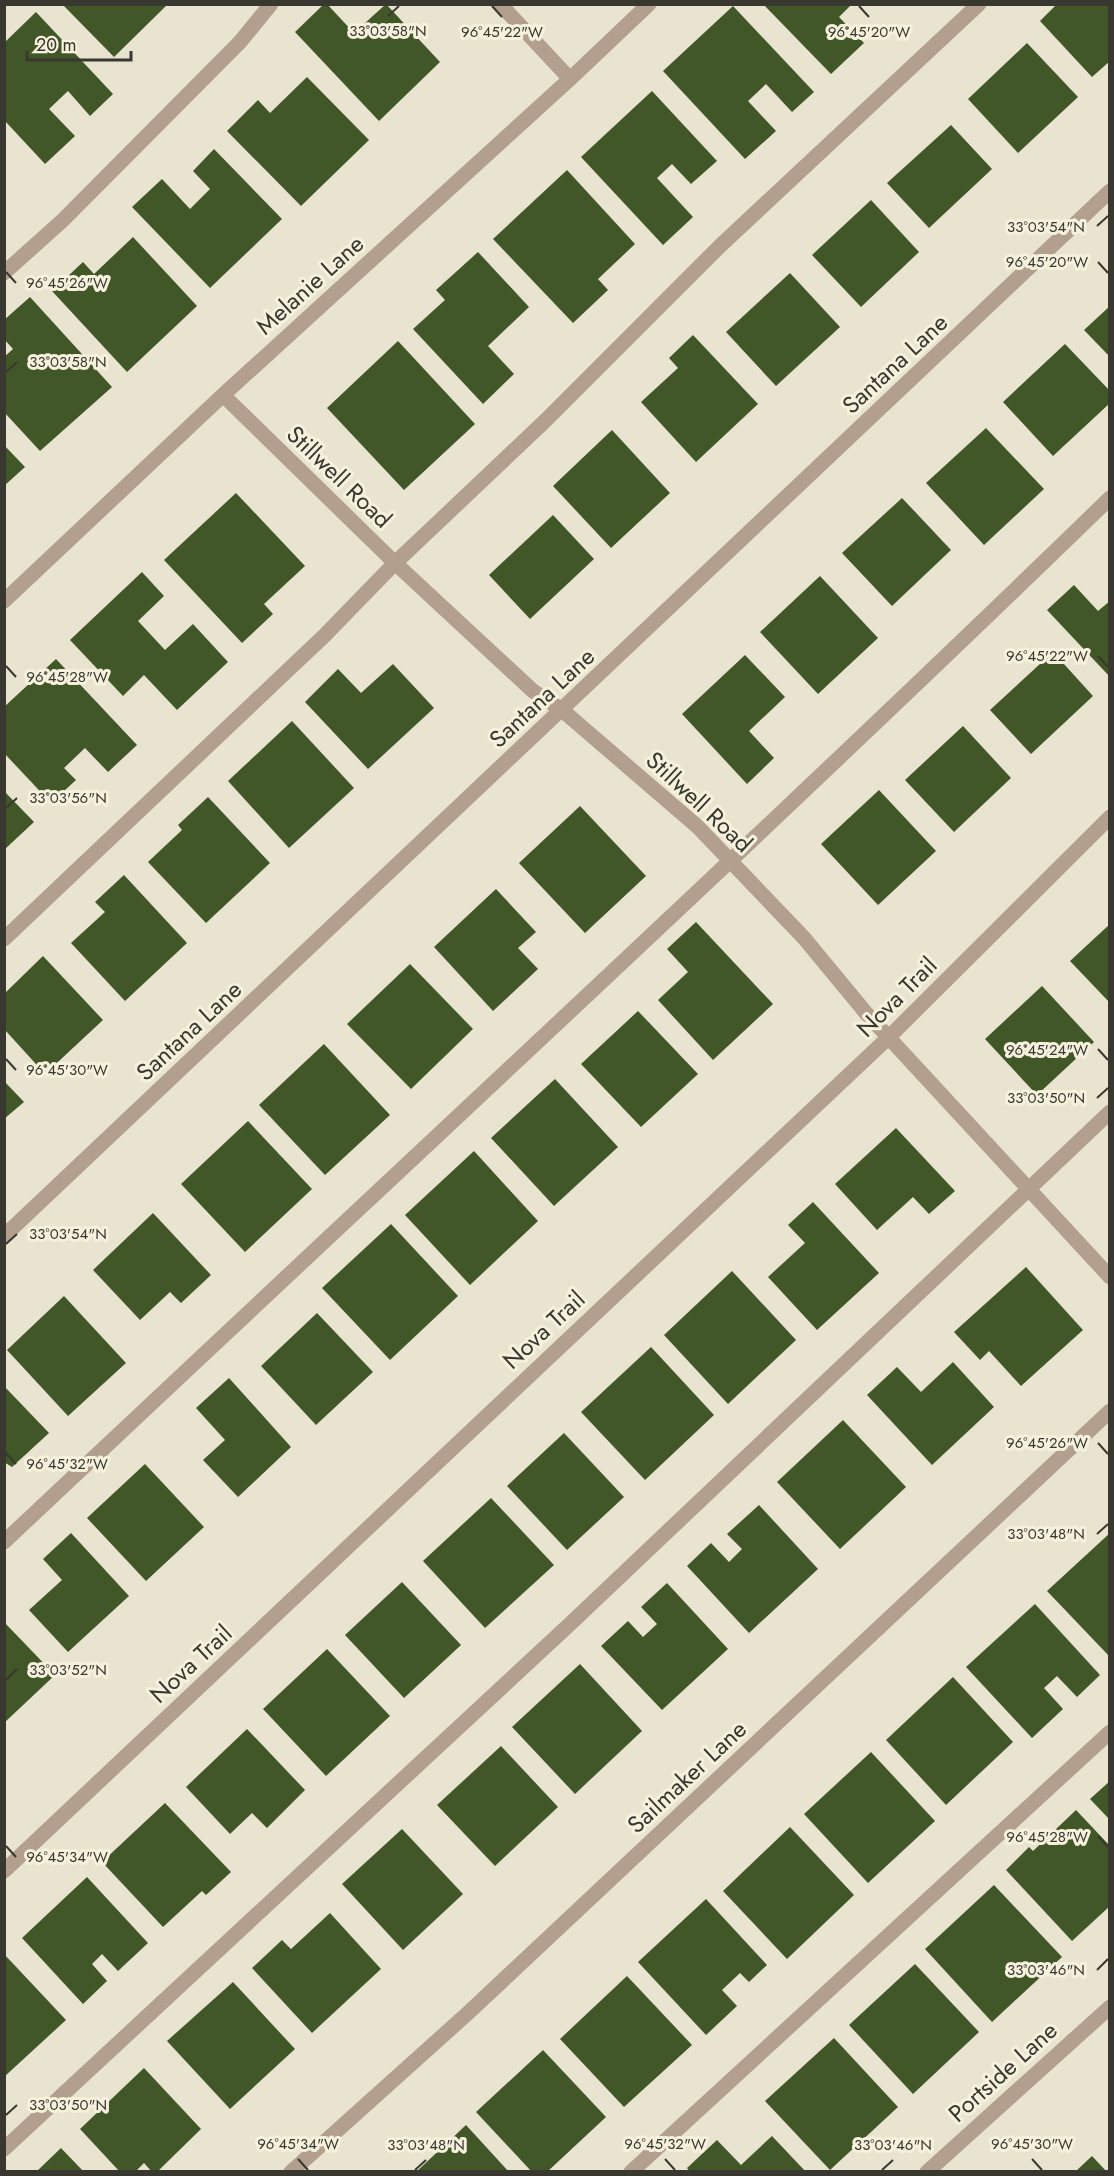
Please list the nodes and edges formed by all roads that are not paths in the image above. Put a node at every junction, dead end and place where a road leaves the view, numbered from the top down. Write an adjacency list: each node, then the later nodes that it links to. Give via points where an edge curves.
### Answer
1 (271, 4): 7 (street, via 232,50 63,220)
2 (500, 4): 5 (street)
3 (649, 4): 5 (street, Melanie Lane)
4 (979, 4): 10 (street, via 720,246 545,421)
5 (570, 79): 8 (street, Melanie Lane)
6 (1110, 191): 12 (street, Santana Lane)
7 (4, 273)
8 (223, 395): 10 (street, Stillwell Road); 11 (street, Melanie Lane)
9 (1110, 498): 14 (street)
10 (395, 563): 12 (street, Stillwell Road, via 533,691); 15 (street, via 324,636)
11 (4, 601)
12 (562, 710): 14 (street, Stillwell Road, via 698,827); 19 (street, Santana Lane)
13 (1110, 817): 16 (street, Nova Trail)
14 (730, 861): 16 (street, Stillwell Road, via 804,938); 22 (street)
15 (4, 939)
16 (889, 1037): 18 (street, Stillwell Road); 24 (street, Nova Trail)
17 (1110, 1112): 18 (street)
18 (1029, 1189): 20 (street, Stillwell Road); 26 (street, via 570,1624)
19 (4, 1236)
20 (1110, 1277)
21 (1110, 1411): 27 (street, Sailmaker Lane, via 468,2013)
22 (4, 1542)
23 (1110, 1732): 28 (street)
24 (4, 1871)
25 (1110, 2007): 29 (street, Portside Lane)
26 (4, 2149)
27 (291, 2172)
28 (631, 2172)
29 (927, 2172)

